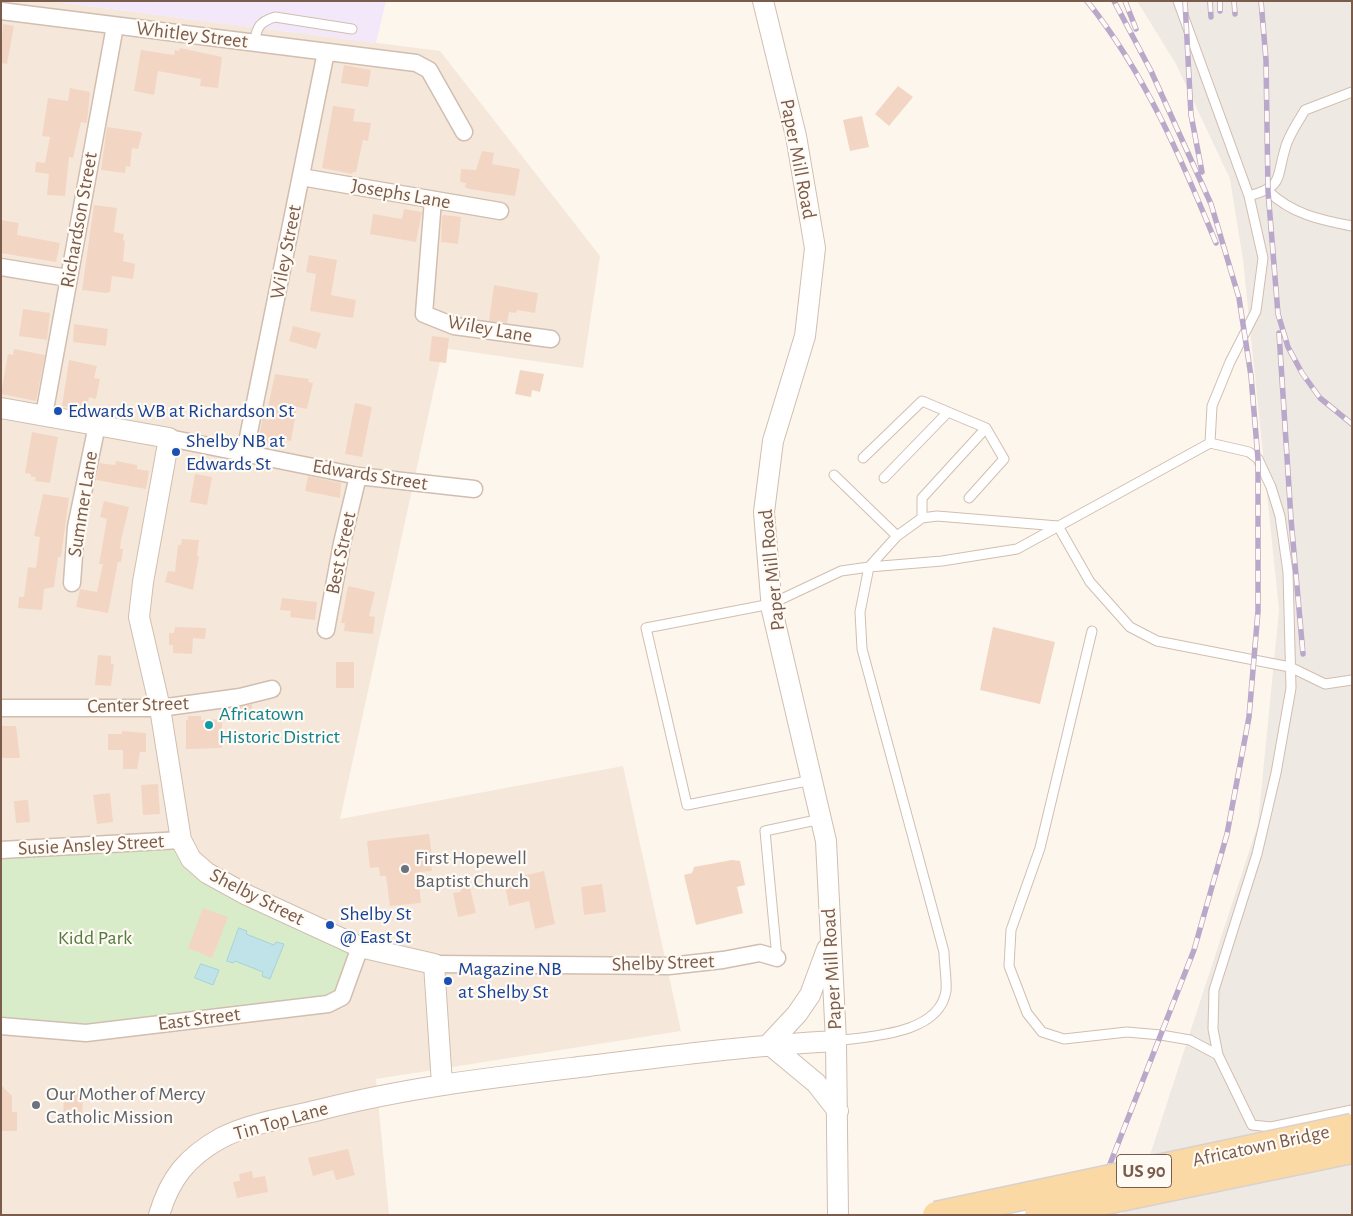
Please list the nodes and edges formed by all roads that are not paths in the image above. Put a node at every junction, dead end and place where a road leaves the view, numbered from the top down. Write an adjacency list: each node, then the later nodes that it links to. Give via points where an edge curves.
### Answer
1 (763, 1): 38 (street, Paper Mill Road, via 796,136 815,248 805,336 773,442 764,512)
2 (1178, 1): 12 (lane)
3 (1, 11): 4 (street, Whitley Street)
4 (115, 26): 6 (street, Whitley Street); 17 (street, Richardson Street)
5 (352, 29): 6 (lane, via 275,17 262,21)
6 (254, 43): 7 (street, Whitley Street)
7 (326, 52): 9 (street, Whitley Street, via 416,63 429,70); 10 (street, Wiley Street)
8 (1352, 92): 11 (lane, via 1305,110 1285,147 1279,176)
9 (464, 132)
10 (301, 177): 13 (street, Josephs Lane); 26 (street, Wiley Street)
11 (1268, 191): 12 (lane); 15 (lane, via 1282,204 1318,220)
12 (1249, 196): 25 (lane, via 1263,258 1256,311 1212,406)
13 (434, 200): 14 (street, Josephs Lane); 18 (street, Wiley Lane, via 424,314 454,326)
14 (500, 211)
15 (1352, 226)
16 (1, 267): 17 (street)
17 (68, 278): 21 (street, Richardson Street)
18 (551, 340)
19 (1, 408): 21 (street, Edwards Street)
20 (948, 412): 23 (lane); 27 (lane, via 922,402); 30 (lane)
21 (44, 415): 22 (street, Edwards Street)
22 (97, 425): 24 (street, Edwards Street); 37 (street, Summer Lane, via 76,527)
23 (986, 428): 32 (lane, via 1004,459); 33 (lane, via 922,498)
24 (169, 438): 26 (street, Edwards Street); 45 (street, Shelby Street, via 139,617)
25 (1210, 444): 34 (lane); 41 (lane, via 1249,452 1258,459 1271,487 1280,516 1288,572)
26 (245, 452): 29 (street, Edwards Street)
27 (862, 458)
28 (834, 475): 35 (lane)
29 (358, 476): 31 (street, Edwards Street); 39 (street, Best Street)
30 (884, 478)
31 (474, 489)
32 (969, 498)
33 (922, 518): 34 (lane, via 937,516); 35 (lane)
34 (1058, 526): 36 (lane, via 1017,549 942,561); 41 (lane, via 1090,582 1130,627 1157,641)
35 (896, 536): 36 (lane)
36 (869, 566): 38 (lane, via 841,572); 55 (lane, via 860,612 862,649 944,952 946,992 937,1010 919,1024 903,1031)
37 (72, 583)
38 (771, 604): 46 (street, Paper Mill Road); 46 (lane, via 646,628 687,805)
39 (326, 630)
40 (1092, 631): 57 (lane, via 1040,848 1011,930 1009,966 1028,1012 1042,1032 1064,1039 1127,1032 1160,1035 1190,1040)
41 (1290, 667): 42 (lane, via 1325,684); 57 (lane, via 1291,688 1276,773 1256,854 1214,990 1213,1029)
42 (1352, 680)
43 (272, 689): 45 (street, Center Street, via 240,697)
44 (1, 708): 45 (street, Center Street)
45 (160, 708): 48 (street, Shelby Street)
46 (812, 780): 47 (street, Paper Mill Road)
47 (821, 819): 50 (street, Paper Mill Road, via 826,841); 52 (lane, via 765,831)
48 (182, 840): 49 (street, Susie Ansley Street); 51 (street, Shelby Street, via 191,859 207,873)
49 (1, 850)
50 (831, 940): 55 (street, Paper Mill Road); 56 (street, via 810,996)
51 (360, 947): 53 (street, Shelby Street); 54 (street, East Street, via 342,997 328,1004 86,1032)
52 (777, 958): 53 (street, Shelby Street, via 760,953 669,966)
53 (434, 964): 58 (street)
54 (1, 1026)
55 (836, 1041): 56 (street, Tin Top Lane); 60 (street, Paper Mill Road)
56 (769, 1044): 58 (street, Tin Top Lane); 60 (street, via 816,1083)
57 (1218, 1055): 59 (lane, via 1252,1125 1271,1127)
58 (442, 1084): 65 (street, Tin Top Lane, via 344,1104 222,1138 178,1172 166,1192)
59 (1352, 1110)
60 (838, 1111): 64 (street, Paper Mill Road)
61 (1352, 1127): 66 (main road, Africatown Bridge / US 90, bridge)
62 (1352, 1143): 67 (street)
63 (1352, 1150): 68 (main road, Africatown Bridge / US 90, bridge)
64 (838, 1210)
65 (159, 1215)
66 (936, 1215)
67 (1004, 1215)
68 (1038, 1215)

